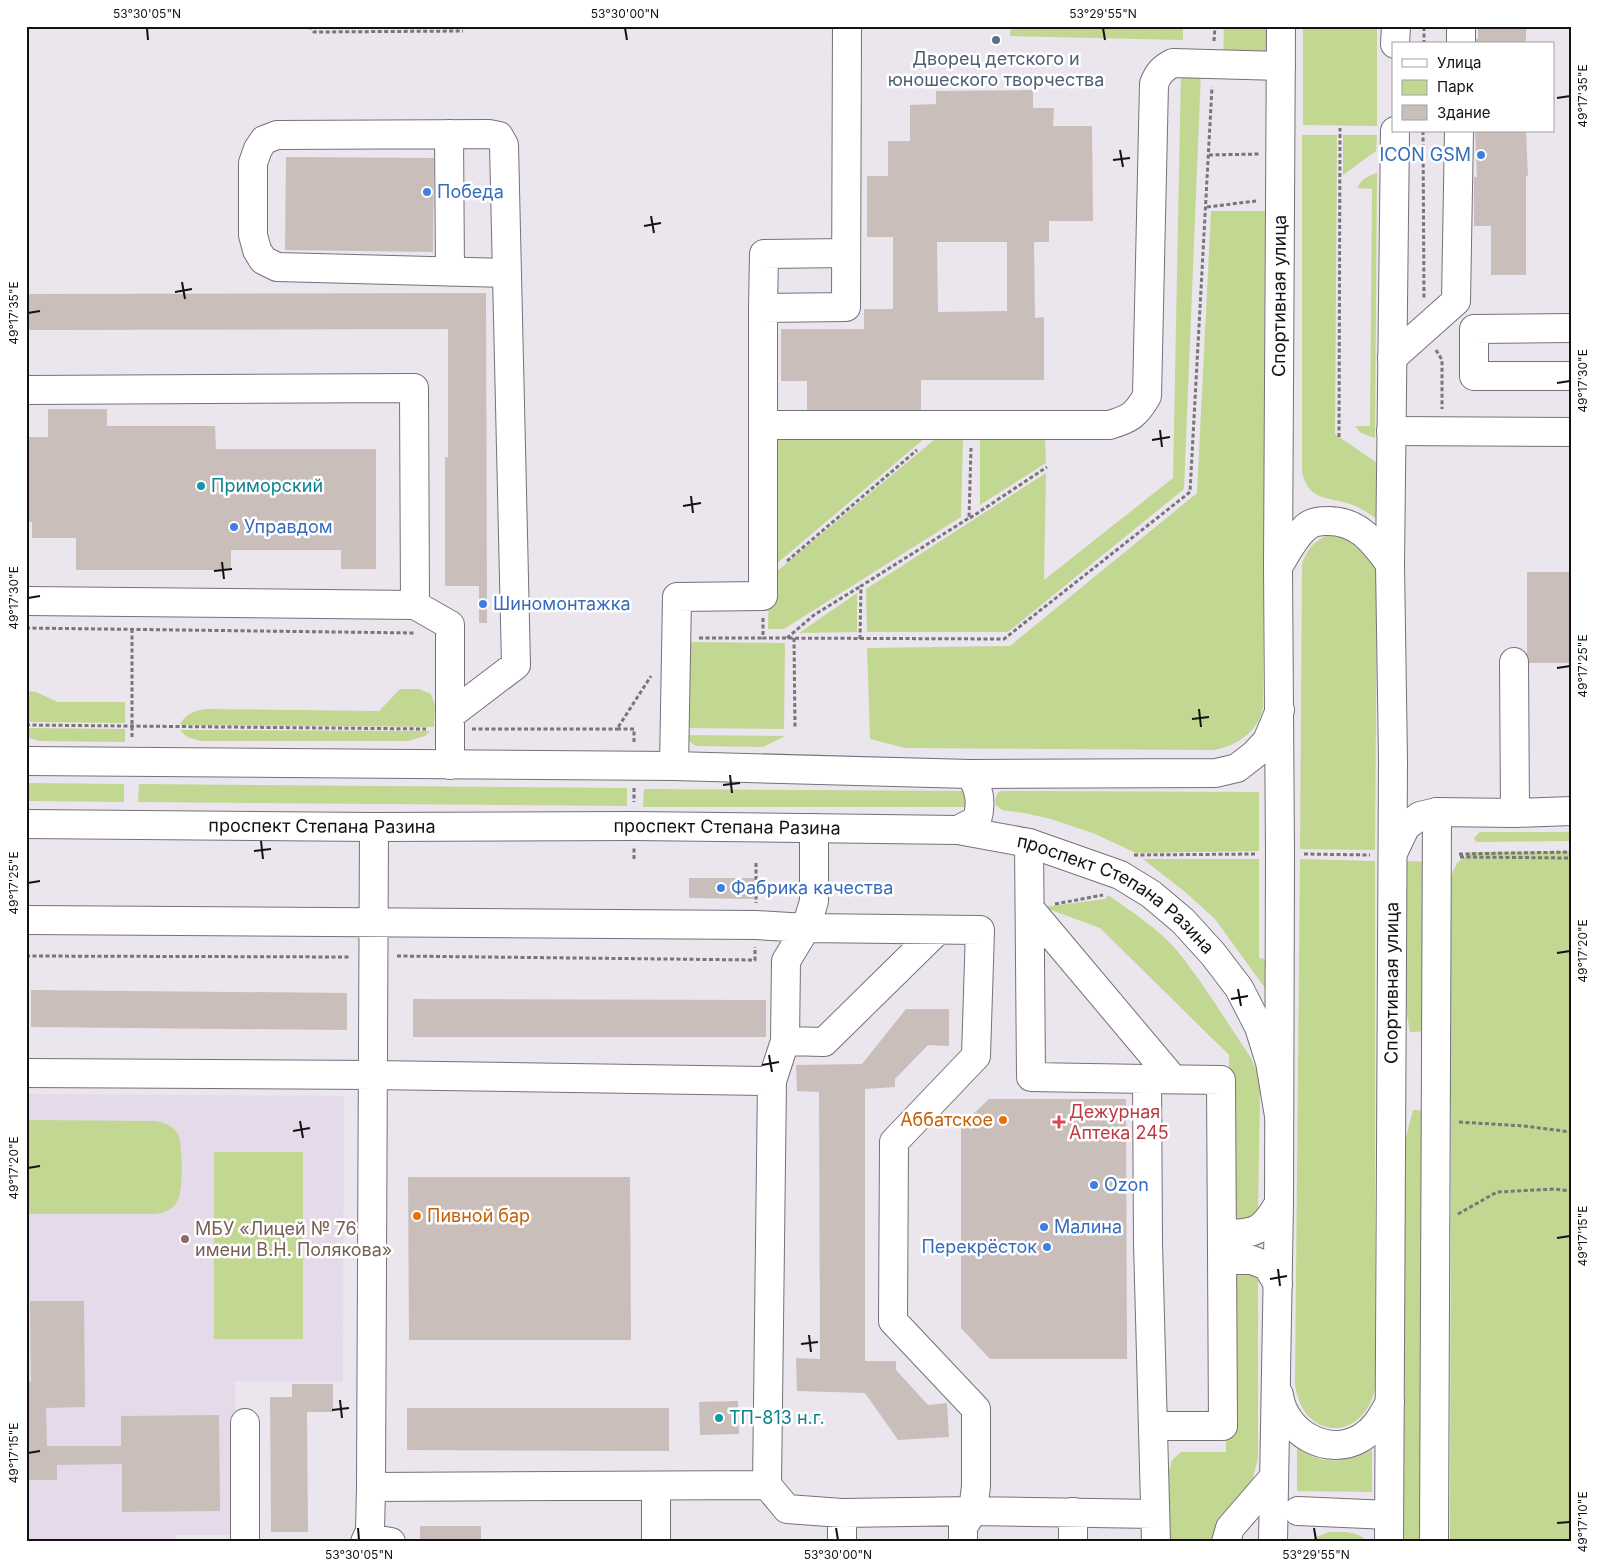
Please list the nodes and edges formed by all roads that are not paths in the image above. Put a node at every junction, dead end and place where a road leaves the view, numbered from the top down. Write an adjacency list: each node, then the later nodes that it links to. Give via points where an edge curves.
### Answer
1 (847, 26): 11 (main road)
2 (1281, 26): 7 (main road, Спортивная улица)
3 (1396, 26): 5 (main road)
4 (1461, 26): 6 (main road)
5 (1396, 42)
6 (1460, 42)
7 (1281, 66): 19 (main road, via 1173,63 1157,75 1154,84 1147,396 1139,410 1124,421 1109,424); 23 (main road, Спортивная улица)
8 (1395, 132): 16 (main road, Спортивная улица)
9 (1459, 132): 16 (main road, via 1456,302)
10 (449, 134): 12 (main road); 12 (main road, via 277,134 264,140 253,163 253,235 263,260 277,267); 13 (main road, via 499,136 504,145)
11 (846, 253): 14 (main road, via 764,254); 14 (main road, via 846,307)
12 (450, 272): 13 (main road)
13 (507, 273): 28 (main road, via 516,665)
14 (763, 308): 19 (main road)
15 (1571, 328): 17 (main road, via 1474,329 1474,376)
16 (1392, 358): 20 (main road, Спортивная улица)
17 (1571, 376)
18 (26, 390): 25 (main road, via 414,388)
19 (763, 425): 32 (main road, via 763,588 677,597)
20 (1391, 431): 21 (main road); 22 (main road, Спортивная улица)
21 (1571, 432)
22 (1390, 564): 23 (main road, via 1376,544 1360,530 1344,522 1327,521 1314,522 1306,527); 30 (main road, Спортивная улица)
23 (1278, 567): 27 (main road, Спортивная улица)
24 (26, 601): 25 (main road)
25 (415, 605): 28 (main road, via 450,625)
26 (1514, 662): 36 (main road)
27 (1280, 710): 33 (main road, via 1267,741 1255,754 1237,768 1216,774); 54 (main road, Спортивная улица)
28 (450, 722): 31 (main road)
29 (26, 761): 31 (main road)
30 (1393, 761): 35 (main road, via 1408,793); 42 (main road, Спортивная улица)
31 (450, 764): 32 (main road)
32 (674, 766): 33 (main road)
33 (970, 774): 40 (main road, via 977,784 981,806 977,820)
34 (1571, 811): 36 (main road)
35 (1437, 812): 36 (main road); 42 (main road, via 1420,816 1406,826); 81 (main road)
36 (1515, 813)
37 (26, 824): 38 (main road, проспект Степана Разина)
38 (374, 827): 39 (main road, проспект Степана Разина); 45 (main road)
39 (814, 828): 40 (main road, проспект Степана Разина); 46 (main road, via 814,901)
40 (958, 830): 41 (main road, проспект Степана Разина)
41 (1029, 842): 43 (main road); 54 (main road, проспект Степана Разина, via 1120,875 1151,894 1213,954 1239,988 1259,1027 1270,1062)
42 (1392, 855): 59 (main road, Спортивная улица)
43 (1030, 909): 51 (main road, via 1031,1077); 52 (main road)
44 (26, 920): 45 (main road)
45 (374, 922): 46 (main road); 50 (main road)
46 (806, 928): 47 (main road); 48 (main road, via 786,961)
47 (938, 930): 48 (main road, via 824,1042); 66 (main road, via 980,930 976,1056 894,1142 893,1321 976,1409)
48 (785, 1041): 53 (main road)
49 (26, 1073): 50 (main road)
50 (373, 1075): 53 (main road); 64 (main road)
51 (1147, 1079): 52 (main road); 61 (main road)
52 (1173, 1080): 56 (main road, via 1221,1080)
53 (772, 1082): 63 (main road)
54 (1279, 1116): 55 (main road, Спортивная улица)
55 (1279, 1203): 56 (main road, via 1260,1229); 57 (main road, Спортивная улица)
56 (1222, 1247): 57 (main road, via 1267,1266); 61 (main road, via 1223,1426)
57 (1278, 1284): 58 (main road, Спортивная улица)
58 (1276, 1378): 59 (main road, Спортивная улица, via 1280,1405 1289,1421 1313,1441 1346,1444 1362,1438 1377,1425); 62 (main road, Спортивная улица)
59 (1390, 1402): 71 (main road, Спортивная улица)
60 (245, 1423): 73 (main road)
61 (1153, 1426): 70 (main road)
62 (1274, 1477): 79 (main road, via 1230,1528); 80 (main road, Спортивная улица)
63 (767, 1485): 65 (main road); 69 (main road, via 787,1509)
64 (371, 1487): 65 (main road); 72 (main road, via 370,1530)
65 (656, 1487): 74 (main road)
66 (974, 1511): 68 (main road); 69 (main road); 76 (main road, via 963,1527)
67 (1298, 1511): 71 (main road)
68 (1073, 1512): 70 (main road); 77 (main road)
69 (842, 1513): 75 (main road)
70 (1156, 1514): 78 (main road)
71 (1389, 1529)
72 (374, 1541)
73 (245, 1542)
74 (656, 1542)
75 (842, 1542)
76 (963, 1542)
77 (1073, 1542)
78 (1156, 1542)
79 (1226, 1542)
80 (1273, 1542)
81 (1434, 1542)

